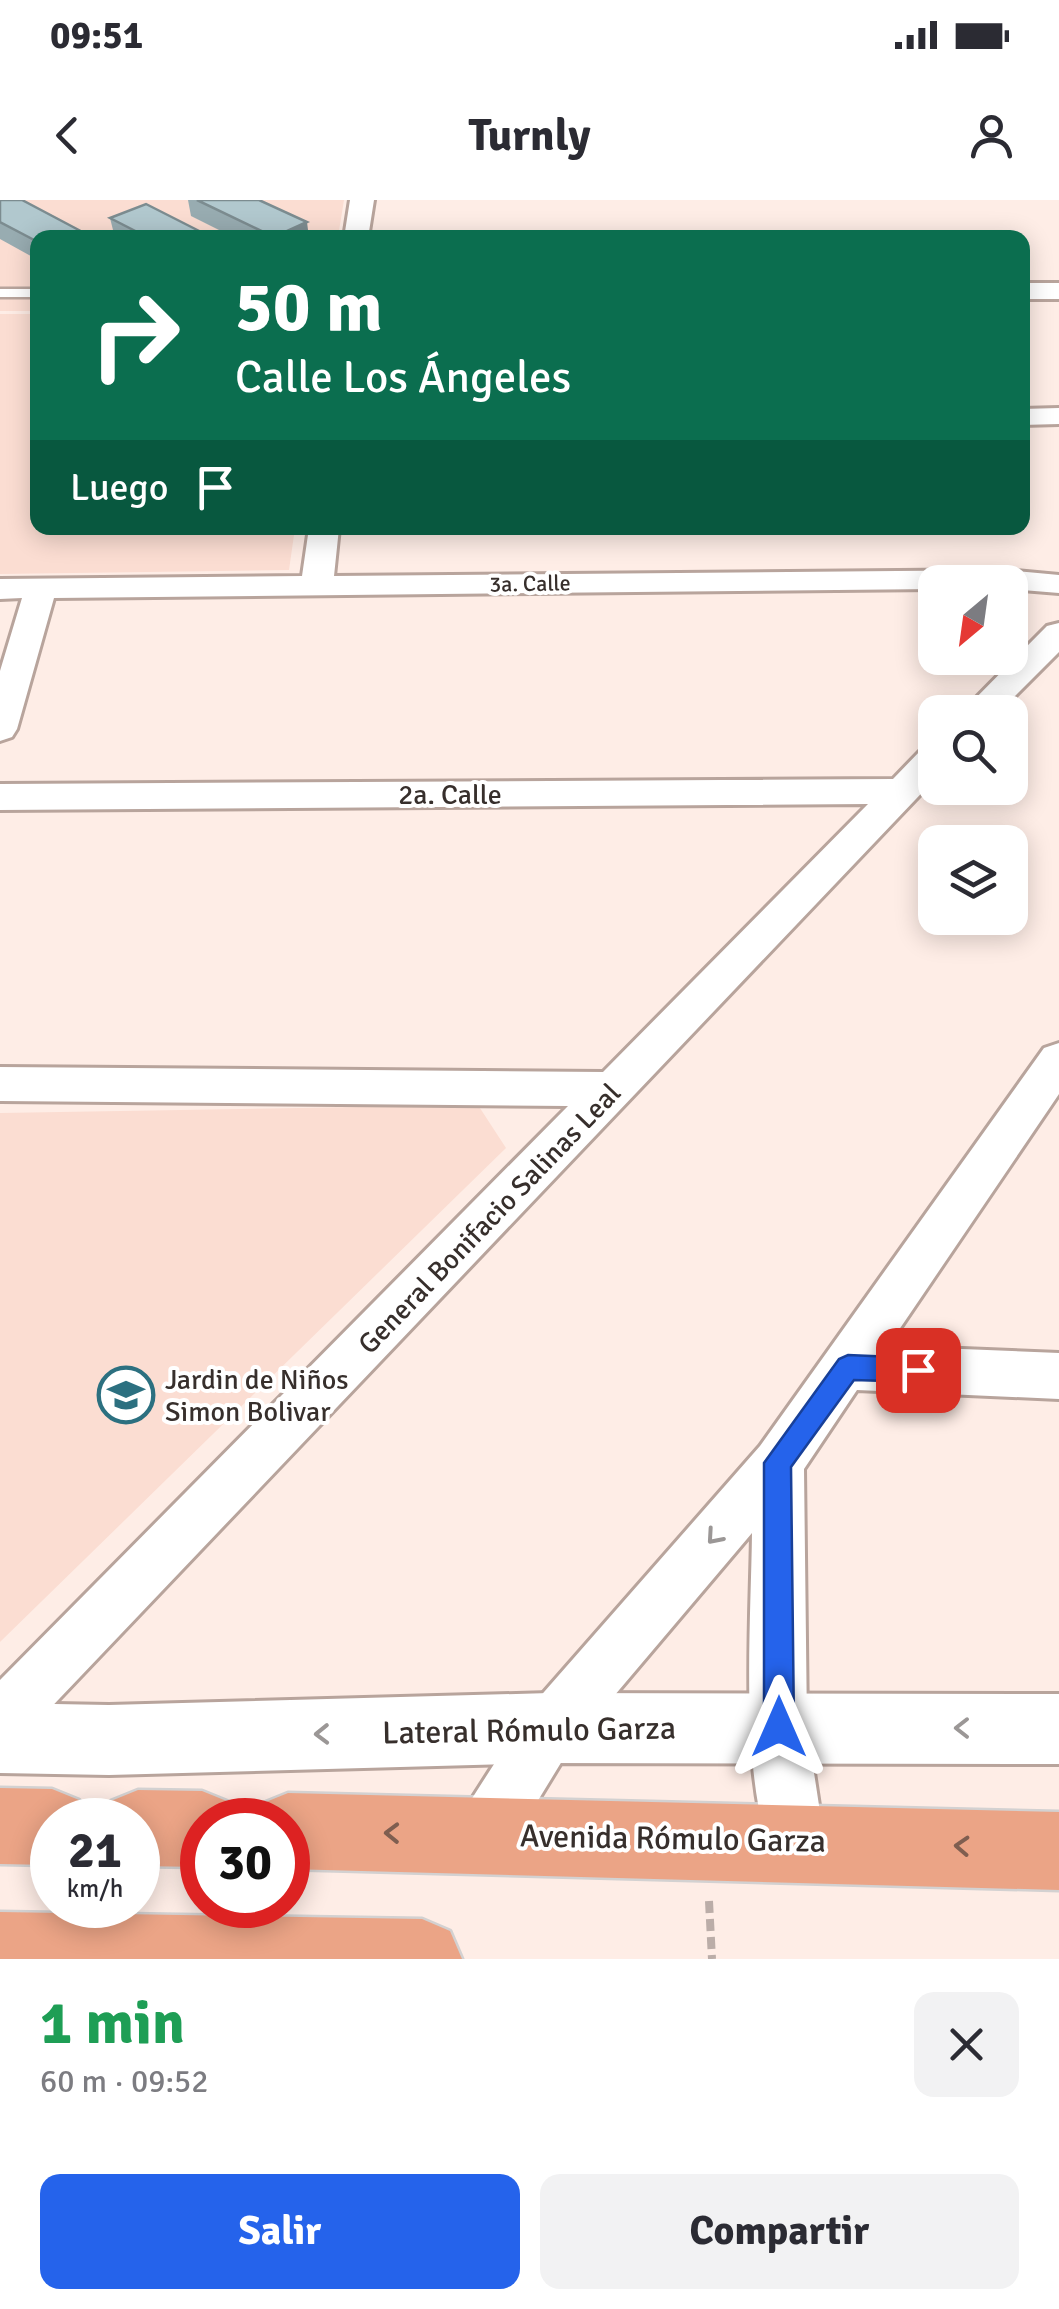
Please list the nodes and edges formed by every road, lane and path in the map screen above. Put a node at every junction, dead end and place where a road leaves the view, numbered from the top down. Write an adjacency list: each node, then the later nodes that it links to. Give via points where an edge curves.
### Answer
1 (362, 200): 2 (street)
2 (357, 230)
3 (1030, 291): 4 (street)
4 (1059, 291)
5 (30, 292): 6 (lane)
6 (0, 293)
7 (1059, 416): 8 (street)
8 (1030, 417)
9 (323, 535): 11 (street)
10 (1059, 584): 11 (street, 3a. Calle, via 1006,579)
11 (317, 585): 12 (street, 3a. Calle)
12 (42, 588): 13 (street, 3a. Calle); 16 (street)
13 (0, 589)
14 (1059, 633): 15 (street)
15 (997, 695)
16 (0, 728)
17 (918, 774): 18 (street, General Bonifacio Salinas Leal)
18 (901, 792): 19 (street, 2a. Calle); 22 (street, General Bonifacio Salinas Leal)
19 (0, 797)
20 (1059, 1060): 23 (street)
21 (0, 1084): 22 (street)
22 (614, 1089): 27 (street, General Bonifacio Salinas Leal)
23 (1042, 1104): 24 (street)
24 (848, 1367): 25 (street); 26 (street)
25 (1059, 1376)
26 (778, 1463): 28 (street); 29 (street, one-way to 29)
27 (0, 1720)
28 (779, 1727): 29 (street, Lateral Rómulo Garza); 30 (street, Lateral Rómulo Garza, one-way to 28); 36 (street)
29 (550, 1728): 31 (street, Lateral Rómulo Garza, one-way to 31); 35 (street)
30 (1059, 1729)
31 (0, 1738)
32 (0, 1826): 33 (main road)
33 (30, 1827)
34 (310, 1831): 35 (main road, Avenida Rómulo Garza, one-way to 34)
35 (483, 1834): 36 (main road, Avenida Rómulo Garza)
36 (794, 1838): 37 (main road, Avenida Rómulo Garza, one-way to 36)
37 (1059, 1851)
38 (0, 1952): 39 (main road)
39 (422, 1959)

